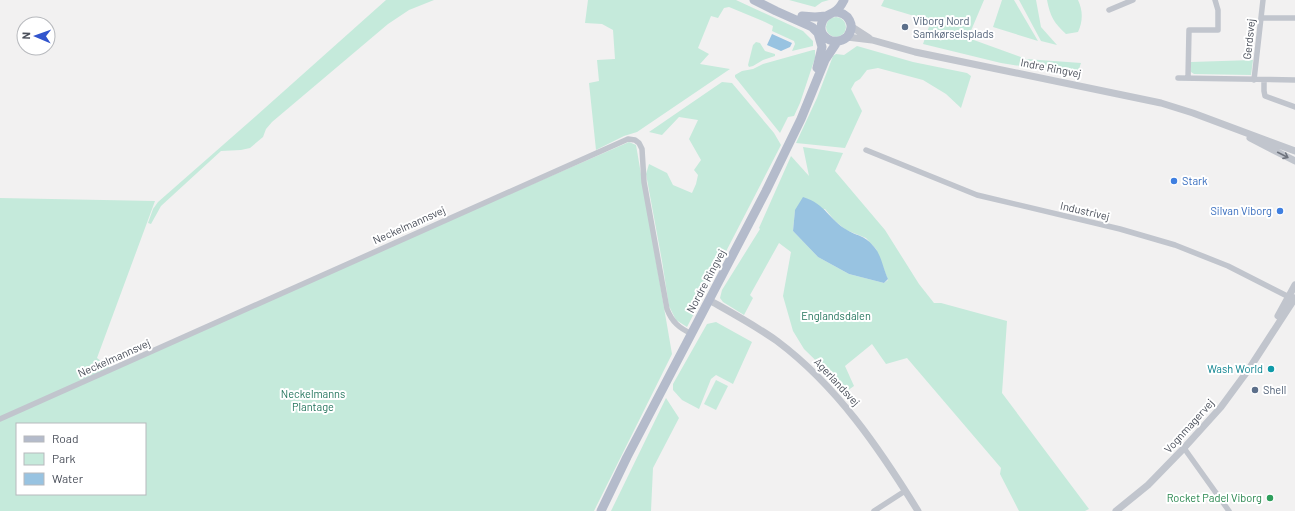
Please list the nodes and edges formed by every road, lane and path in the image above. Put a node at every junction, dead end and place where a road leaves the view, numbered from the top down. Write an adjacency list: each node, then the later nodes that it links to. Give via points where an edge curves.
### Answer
1 (754, 0): 27 (main road, via 812,27 821,40 821,53)
2 (758, 0): 10 (main road)
3 (844, 0): 9 (main road)
4 (847, 0): 11 (main road)
5 (1133, 0): 8 (street)
6 (1215, 0): 22 (street, via 1218,30 1189,30)
7 (1263, 0): 12 (street, Gerdsvej)
8 (1109, 10)
9 (830, 14): 10 (main road); 11 (main road, via 841,13); 15 (main road, via 824,20)
10 (802, 16): 15 (main road)
11 (847, 16): 14 (main road)
12 (1261, 18): 13 (street); 23 (street, Gerdsvej)
13 (1295, 18)
14 (852, 27): 16 (main road); 18 (street, Indre Ringvej)
15 (822, 28): 17 (main road)
16 (848, 37): 18 (street, Indre Ringvej); 19 (main road)
17 (827, 38): 19 (main road); 20 (main road, Nordre Ringvej)
18 (872, 40): 28 (street, Indre Ringvej, via 922,53 1142,98)
19 (837, 42): 20 (main road, Nordre Ringvej)
20 (825, 60): 27 (main road, Nordre Ringvej)
21 (1178, 78): 22 (street)
22 (1188, 78): 23 (street)
23 (1254, 80): 24 (street)
24 (1264, 80): 25 (street); 26 (street, via 1265,96)
25 (1295, 80)
26 (1295, 108)
27 (801, 119): 34 (main road, Nordre Ringvej)
28 (1224, 124): 30 (street, Indre Ringvej); 31 (street, Indre Ringvej, one-way to 31)
29 (866, 150): 33 (street, Industrivej, via 977,195 1120,229 1175,245 1228,266)
30 (1295, 151)
31 (1295, 161)
32 (1295, 285): 33 (street, Vognmagervej)
33 (1293, 298): 37 (street, Vognmagervej, via 1249,369 1221,407)
34 (709, 300): 35 (main road, Nordre Ringvej); 38 (street, Agerlandsvej, via 776,341 808,367 856,419)
35 (692, 334): 36 (street, Neckelmannsvej, via 674,323 667,309 644,182 642,149 640,143 628,139); 39 (main road, Nordre Ringvej, via 627,457)
36 (0, 419)
37 (1184, 448): 42 (street, Vognmagervej, via 1148,485); 43 (street)
38 (905, 491): 40 (street); 41 (street, Agerlandsvej)
39 (602, 511)
40 (874, 511)
41 (918, 511)
42 (1116, 511)
43 (1229, 511)

